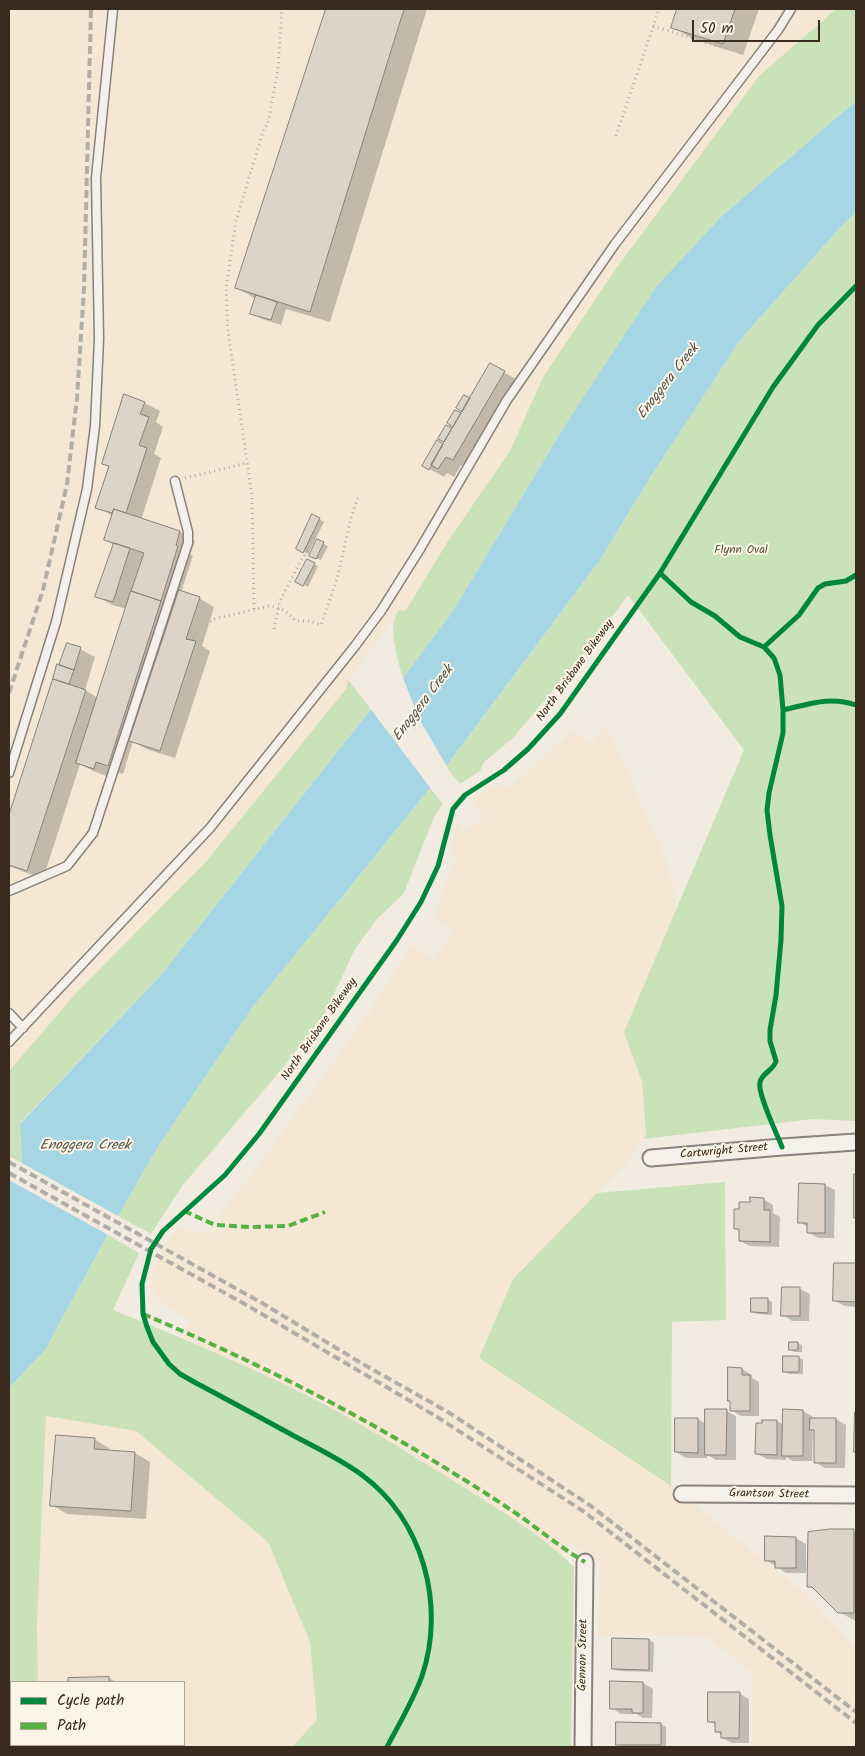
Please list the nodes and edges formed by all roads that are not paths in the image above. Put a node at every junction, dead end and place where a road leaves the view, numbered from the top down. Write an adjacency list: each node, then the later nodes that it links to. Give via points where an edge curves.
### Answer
1 (113, 9): 4 (lane, via 96,178 99,339 95,426 87,489 56,622)
2 (791, 9): 7 (lane, via 615,244 506,400 420,549 355,646 210,828)
3 (175, 481): 5 (lane, via 188,543 93,833 67,866)
4 (9, 773)
5 (9, 891)
6 (9, 1013): 7 (lane)
7 (23, 1028): 8 (lane)
8 (9, 1042)
9 (856, 1142): 10 (street, Cartwright Street)
10 (651, 1158)
11 (682, 1494): 12 (street, Grantson Street)
12 (856, 1495)
13 (585, 1562): 14 (street, Gennon Street)
14 (583, 1747)

